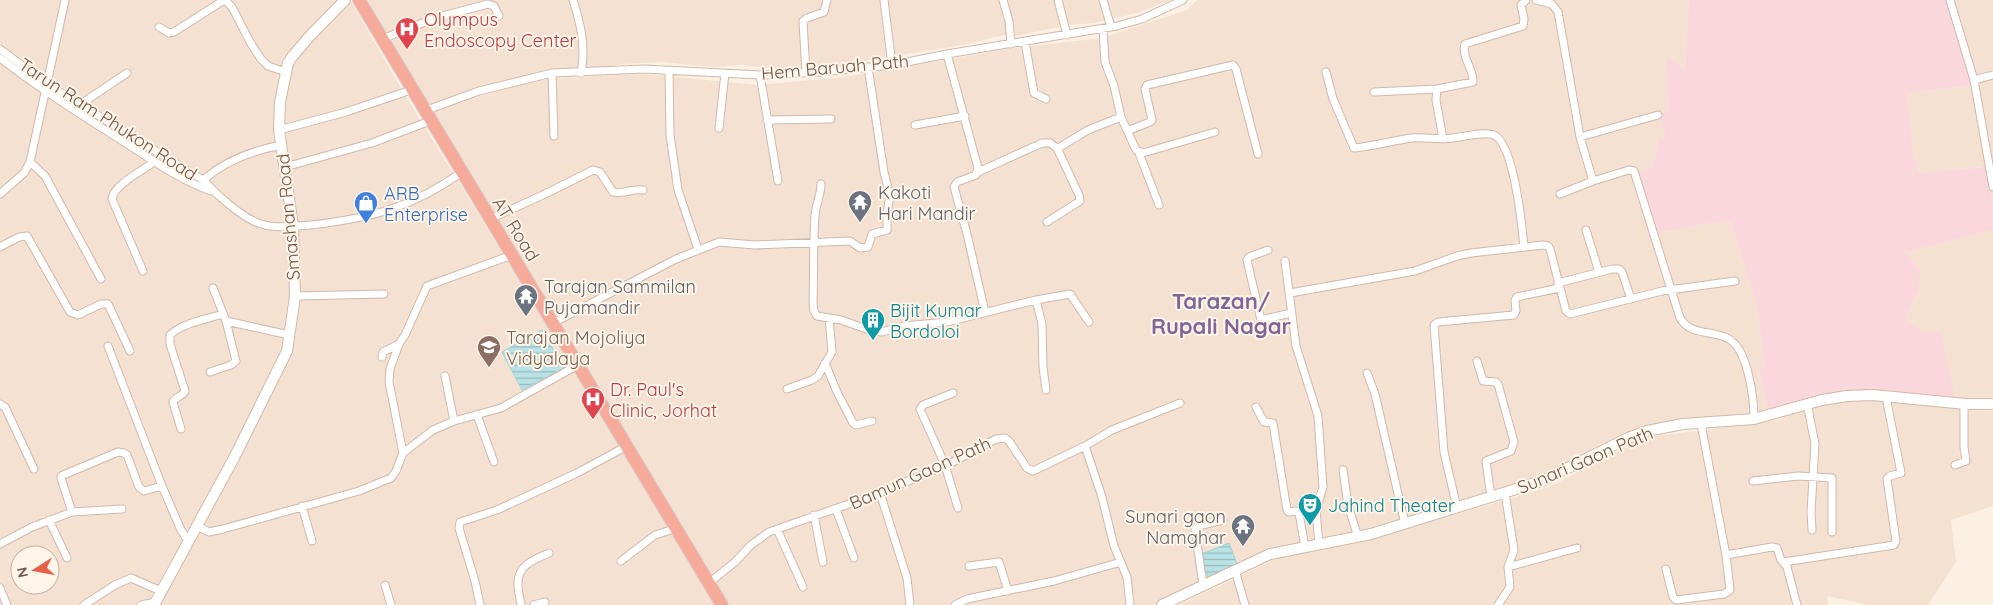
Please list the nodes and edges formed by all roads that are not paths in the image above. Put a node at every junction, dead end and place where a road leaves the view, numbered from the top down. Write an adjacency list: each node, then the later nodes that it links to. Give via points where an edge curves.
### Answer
1 (64, 0): 38 (street)
2 (345, 0): 28 (street, Smashan Road, via 292,56)
3 (359, 0): 19 (highway, AT Road)
4 (573, 0): 32 (street, via 584,44)
5 (827, 0): 33 (street, via 824,12 802,21)
6 (884, 0): 25 (street)
7 (1003, 0): 21 (street)
8 (1058, 0): 18 (street)
9 (1103, 0): 16 (street)
10 (1183, 0): 16 (street, Hem Baruah Path, via 1142,19)
11 (1526, 0): 39 (street, via 1522,5 1523,26 1465,44 1463,49 1473,76 1472,82)
12 (1536, 0): 56 (street, via 1552,4 1558,12)
13 (1950, 0): 37 (street)
14 (499, 16): 19 (street, via 494,6 488,4 435,18)
15 (159, 27): 28 (street, via 174,32 226,1 261,59 268,66)
16 (1111, 27): 17 (street, Hem Baruah Path)
17 (1103, 29): 18 (street, Hem Baruah Path); 47 (street, via 1104,58)
18 (1067, 35): 20 (street, Hem Baruah Path)
19 (382, 39): 40 (highway, AT Road)
20 (1025, 42): 21 (street, Hem Baruah Path); 42 (street, via 1034,93)
21 (1011, 44): 23 (street, Hem Baruah Path)
22 (0, 49): 38 (street, Tarun Ram Phukon Road)
23 (947, 54): 25 (street, Hem Baruah Path); 46 (street)
24 (0, 58): 38 (street, Tarun Ram Phukon Road)
25 (892, 65): 26 (street, Hem Baruah Path)
26 (868, 67): 33 (street, Hem Baruah Path); 81 (street, via 890,196 887,230 872,234 864,248 850,241)
27 (669, 70): 32 (street, Hem Baruah Path); 34 (street, Hem Baruah Path); 84 (street, via 670,135 677,182)
28 (286, 72): 52 (street, Smashan Road)
29 (1326, 72): 57 (street, via 1333,99 1354,148 1412,138)
30 (127, 73): 43 (street)
31 (552, 73): 32 (street, Hem Baruah Path); 45 (street, Hem Baruah Path, via 479,91); 55 (street)
32 (582, 73)
33 (806, 73): 35 (street, Hem Baruah Path)
34 (724, 74): 35 (street, Hem Baruah Path); 51 (street)
35 (760, 75): 49 (street)
36 (1993, 76): 37 (street)
37 (1974, 80): 71 (street)
38 (46, 88): 43 (street, Tarun Ram Phukon Road); 62 (street); 63 (street, Tarun Ram Phukon Road)
39 (1436, 89): 41 (street); 57 (street)
40 (411, 90): 45 (highway, AT Road); 52 (street)
41 (1374, 92)
42 (1046, 99)
43 (81, 104): 67 (street, Tarun Ram Phukon Road)
44 (1658, 115): 56 (street)
45 (428, 116): 64 (street, Hem Baruah Path, via 372,143); 66 (highway, AT Road)
46 (965, 116): 50 (street); 65 (street)
47 (1121, 117): 53 (street); 59 (street, via 1094,127)
48 (831, 119): 49 (street)
49 (767, 120): 68 (street)
50 (915, 125)
51 (719, 128)
52 (279, 130): 58 (street, Smashan Road)
53 (1127, 131): 60 (street); 61 (street, via 1152,120 1145,89 1147,85 1233,65)
54 (1215, 132): 60 (street)
55 (554, 136)
56 (1580, 137): 69 (street)
57 (1443, 139): 82 (street, via 1493,134 1500,140 1512,170)
58 (282, 145): 64 (street, Smashan Road); 67 (street, via 248,153)
59 (1057, 148): 65 (street, via 1050,143 1042,143); 78 (street, via 1080,201)
60 (1139, 153): 76 (street)
61 (1258, 154)
62 (30, 162): 74 (street, via 24,173); 90 (street, via 45,176)
63 (155, 162): 73 (street, Tarun Ram Phukon Road); 88 (street, via 118,187 112,199)
64 (285, 166): 79 (street, Smashan Road)
65 (978, 172): 100 (street, via 957,182 954,187)
66 (461, 173): 77 (highway, AT Road); 79 (street, Tarun Ram Phukon Road, via 412,201 381,214)
67 (203, 180): 73 (street, Tarun Ram Phukon Road)
68 (778, 181)
69 (1593, 181): 75 (street); 94 (street, via 1634,171)
70 (821, 184): 81 (street)
71 (1993, 187)
72 (643, 190): 77 (street, via 613,192 600,172 593,170)
73 (214, 192): 79 (street, Tarun Ram Phukon Road, via 253,221 269,226)
74 (0, 194)
75 (1560, 194)
76 (1159, 205)
77 (490, 219): 86 (highway, AT Road)
78 (1047, 222)
79 (293, 226): 97 (street, Smashan Road)
80 (1586, 230): 89 (street)
81 (814, 242): 84 (street, via 719,242); 103 (street, via 814,311 817,316)
82 (1524, 247): 92 (street, via 1548,246); 95 (street, via 1471,253 1415,271)
83 (0, 248): 109 (street, via 26,236 70,312 78,315 108,304)
84 (698, 249): 105 (street)
85 (1268, 250): 101 (street, via 1247,260 1261,320)
86 (512, 255): 105 (highway, AT Road); 107 (street, via 430,283)
87 (1285, 261): 95 (street)
88 (143, 272)
89 (1599, 272): 92 (street); 98 (street, via 1616,268 1622,272)
90 (101, 279)
91 (1735, 281): 94 (street)
92 (1559, 286): 98 (street, via 1566,311 1570,314); 149 (street, via 1517,296 1514,315 1434,325 1444,452)
93 (214, 288): 102 (street)
94 (1670, 290): 98 (street); 128 (street, via 1686,326 1725,337 1736,345 1750,383)
95 (1290, 293): 101 (street)
96 (384, 294): 97 (street)
97 (295, 296): 106 (street, Smashan Road)
98 (1631, 299)
99 (1036, 300): 100 (street); 104 (street, via 1071,294); 118 (street, via 1042,324)
100 (985, 312): 103 (street, via 882,332)
101 (1291, 313): 166 (street, via 1296,346 1318,416 1323,487 1316,510)
102 (224, 318): 106 (street); 114 (street, via 236,362); 132 (street, via 188,325 170,334 170,344 185,391 173,402)
103 (829, 318): 112 (street, via 833,347)
104 (1089, 322)
105 (553, 323): 113 (highway, AT Road)
106 (289, 335): 157 (street, Smashan Road, via 287,352)
107 (399, 344): 110 (street, via 385,351); 135 (street, via 389,376)
108 (108, 346): 143 (street)
109 (130, 352)
110 (382, 358)
111 (1477, 361): 146 (street, via 1484,382 1498,384 1514,442 1511,450 1486,461)
112 (826, 363): 117 (street, via 816,379); 130 (street, via 853,423)
113 (578, 365): 127 (street, via 501,408); 133 (highway, AT Road)
114 (210, 372)
115 (1367, 372): 156 (street)
116 (445, 376): 129 (street)
117 (787, 389)
118 (1046, 390)
119 (953, 394): 137 (street, via 920,409)
120 (1886, 397): 123 (street, Sunari Gaon Path, via 1847,396); 124 (street, Sunari Gaon Path); 176 (street, via 1901,473 1887,479 1894,545)
121 (1180, 403): 134 (street, via 1112,430)
122 (0, 404): 139 (street)
123 (1807, 404): 128 (street, Sunari Gaon Path); 141 (street, via 1815,444)
124 (1964, 404): 125 (street, Sunari Gaon Path); 138 (street, via 1966,461)
125 (1993, 404)
126 (1256, 407): 167 (street, via 1264,422 1272,423 1287,510 1298,513)
127 (477, 415): 129 (street); 136 (street)
128 (1754, 419): 131 (street, Sunari Gaon Path)
129 (454, 421): 135 (street, via 429,432)
130 (872, 421)
131 (1701, 424): 145 (street, Sunari Gaon Path, via 1673,425 1638,433 1549,478); 170 (street)
132 (181, 430)
133 (627, 446): 158 (highway, AT Road); 194 (street, via 497,510 460,522)
134 (1085, 446): 137 (street, Bamun Gaon Path, via 1033,471 1027,468 1009,441 1001,438); 175 (street)
135 (403, 453): 147 (street, via 394,474 386,480 359,491)
136 (494, 462)
137 (945, 465): 144 (street, Bamun Gaon Path); 148 (street)
138 (1955, 465)
139 (34, 468)
140 (1343, 470): 162 (street, via 1348,505)
141 (1813, 477): 142 (street, via 1788,476); 160 (street); 161 (street, via 1832,479)
142 (1753, 481)
143 (162, 486): 152 (street, via 144,491 126,455 118,452 61,476); 164 (street)
144 (880, 493): 150 (street, Bamun Gaon Path); 198 (street, via 908,578)
145 (1505, 493): 146 (street, Sunari Gaon Path); 178 (street, via 1514,546)
146 (1491, 497): 149 (street, Sunari Gaon Path)
147 (302, 506): 157 (street, via 211,532); 163 (street)
148 (958, 508)
149 (1457, 508): 156 (street, Sunari Gaon Path)
150 (836, 509): 153 (street, Bamun Gaon Path); 172 (street)
151 (122, 510): 152 (street)
152 (72, 512): 154 (street)
153 (814, 515): 159 (street, Bamun Gaon Path); 174 (street)
154 (49, 520): 165 (street); 171 (street)
155 (1223, 520): 183 (street, via 1195,529)
156 (1406, 524): 162 (street, Sunari Gaon Path)
157 (197, 526): 164 (street, Smashan Road)
158 (677, 528): 173 (street, via 654,535); 181 (highway, AT Road)
159 (777, 528): 181 (street, Bamun Gaon Path, via 751,545); 184 (street)
160 (1812, 530)
161 (1832, 532)
162 (1358, 537): 166 (street, Sunari Gaon Path)
163 (312, 541)
164 (189, 542): 186 (street, Smashan Road)
165 (0, 544)
166 (1319, 545): 167 (street, Sunari Gaon Path)
167 (1305, 547): 180 (street, Sunari Gaon Path, via 1270,554)
168 (1577, 548): 178 (street)
169 (548, 553): 195 (street, via 526,564 519,573)
170 (1726, 555): 176 (street, via 1774,547); 179 (street, via 1731,588 1724,594 1676,600)
171 (67, 558)
172 (854, 558)
173 (621, 561)
174 (823, 562)
175 (1120, 562): 187 (street); 200 (street)
176 (1784, 562): 204 (street)
177 (970, 566): 187 (street, via 999,562)
178 (1508, 567): 203 (street, via 1510,587)
179 (1666, 569)
180 (1235, 570): 183 (street, Sunari Gaon Path); 202 (street)
181 (709, 583): 197 (highway, AT Road)
182 (385, 585): 193 (street)
183 (1203, 585): 201 (street, Sunari Gaon Path)
184 (803, 587)
185 (0, 588): 190 (street)
186 (161, 591): 189 (street, Smashan Road); 191 (street, via 131,578)
187 (1008, 591): 199 (street, via 967,599)
188 (545, 602): 196 (street)
189 (155, 603): 192 (street)
190 (7, 605)
191 (84, 605)
192 (141, 605)
193 (391, 605)
194 (480, 605)
195 (520, 605)
196 (534, 605)
197 (722, 605)
198 (910, 605)
199 (954, 605)
200 (1130, 605)
201 (1162, 605)
202 (1245, 605)
203 (1498, 605)
204 (1797, 605)

